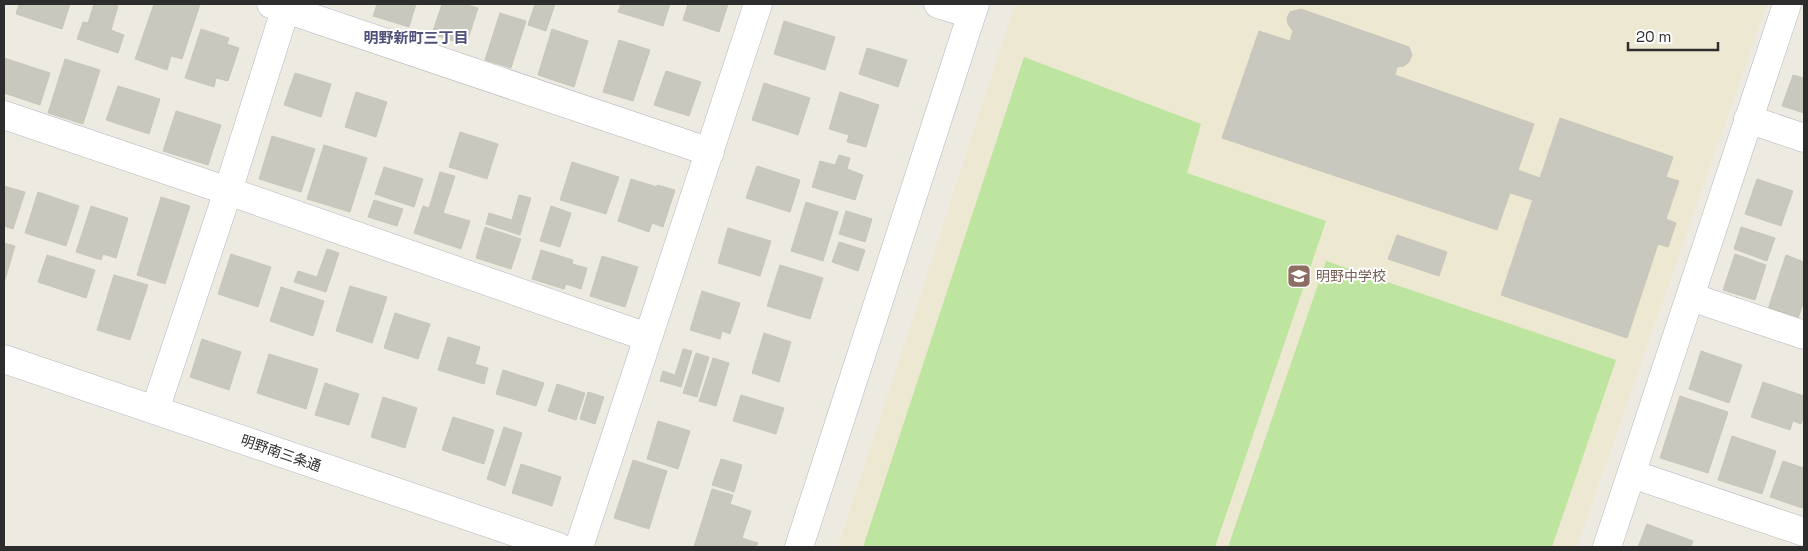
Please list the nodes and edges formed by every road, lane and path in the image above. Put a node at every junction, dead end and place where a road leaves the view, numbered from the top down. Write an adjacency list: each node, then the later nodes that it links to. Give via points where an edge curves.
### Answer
1 (758, 4): 9 (street)
2 (938, 4): 5 (street)
3 (1788, 4): 7 (street)
4 (281, 5): 9 (street); 10 (street)
5 (973, 9): 20 (street)
6 (4, 115): 10 (street)
7 (1748, 120): 8 (street); 11 (street)
8 (1804, 138)
9 (710, 152): 13 (street)
10 (228, 191): 13 (street); 15 (street)
11 (1691, 297): 12 (street); 16 (street)
12 (1804, 335)
13 (647, 337): 19 (street)
14 (4, 360): 15 (street, 明野南三条通)
15 (155, 410): 18 (street, 明野南三条通)
16 (1632, 474): 17 (street); 21 (street)
17 (1804, 532)
18 (558, 547)
19 (579, 547)
20 (798, 547)
21 (1607, 547)

